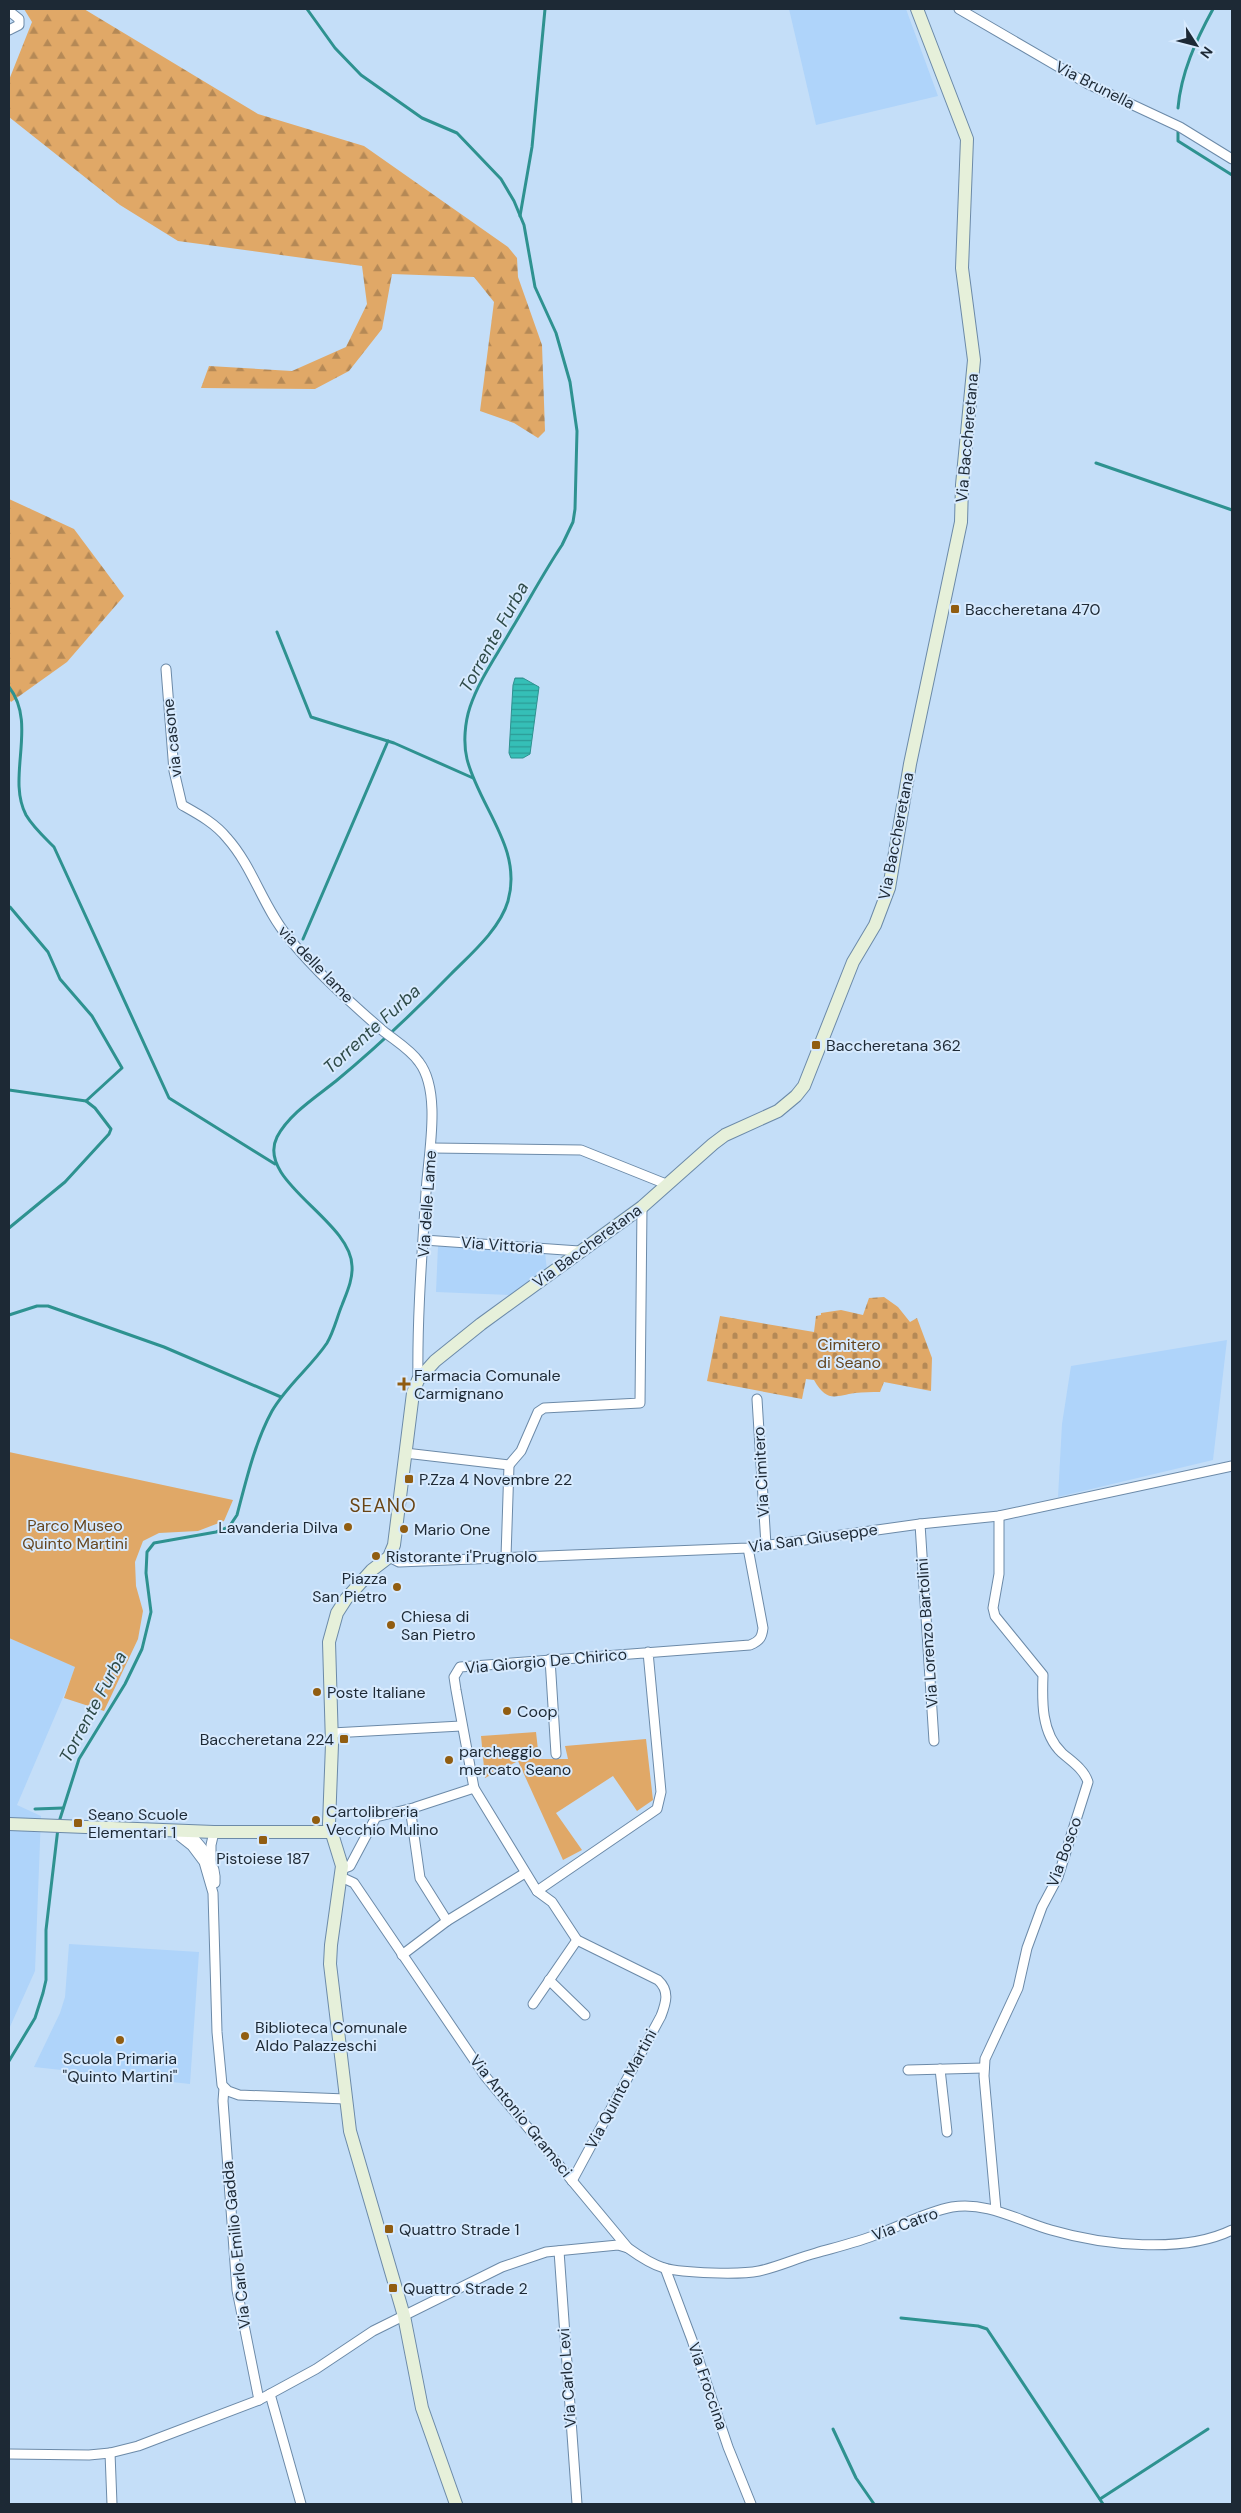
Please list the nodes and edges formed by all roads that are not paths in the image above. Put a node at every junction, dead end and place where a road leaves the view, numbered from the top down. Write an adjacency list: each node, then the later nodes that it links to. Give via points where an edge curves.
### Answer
1 (917, 9): 10 (street, Via Baccheretana, via 967,139 963,286 974,360 961,522 910,764 889,888 875,925 853,962 813,1066 796,1096 778,1111 725,1135)
2 (959, 9): 5 (street, Via Brunella, via 1088,84 1180,127)
3 (9, 11): 4 (street, via 19,19 19,25)
4 (9, 30)
5 (1232, 159)
6 (166, 670): 7 (street, via casone, via 174,771)
7 (182, 805): 8 (street, via delle lame, via 208,820 227,837 242,858 276,923 301,953)
8 (396, 1042): 9 (street, Via delle Lame, via 423,1070 430,1095)
9 (432, 1148): 10 (street, via 580,1150); 12 (street, Via delle Lame)
10 (666, 1184): 11 (street, Via Baccheretana)
11 (642, 1207): 13 (street, Via Baccheretana); 17 (street, via 640,1403 544,1408 538,1412 521,1451)
12 (424, 1240): 13 (street, Via Vittoria); 14 (street, Via delle Lame)
13 (579, 1252): 14 (street, Via Baccheretana, via 481,1324 435,1361)
14 (418, 1380): 16 (street, Via Baccheretana, via 413,1393)
15 (757, 1399): 21 (street, Via Cimitero)
16 (405, 1453): 17 (street); 24 (street, Via Baccheretana)
17 (510, 1465): 23 (street)
18 (1232, 1466): 19 (street, Via San Giuseppe)
19 (999, 1516): 20 (street, Via San Giuseppe); 49 (street, Via Bosco, via 1000,1574 993,1608 995,1616 1043,1675 1042,1713 1054,1745 1082,1770 1088,1782 1058,1877 1036,1921 1018,1988 985,2058)
20 (920, 1524): 21 (street, Via San Giuseppe); 29 (street, Via Lorenzo Bartolini)
21 (766, 1545): 22 (street, Via San Giuseppe)
22 (748, 1548): 23 (street, Via San Giuseppe); 25 (street, Via Giorgio De Chirico, via 763,1628 758,1642)
23 (506, 1557): 24 (street, Via San Giuseppe, via 399,1562)
24 (392, 1558): 28 (street, via 372,1570 337,1613 329,1642)
25 (648, 1652): 26 (street, Via Giorgio De Chirico); 41 (street, via 660,1804)
26 (550, 1659): 27 (street, Via Giorgio De Chirico, via 460,1667 454,1677); 30 (street)
27 (461, 1726): 28 (street); 31 (street, Via Giorgio De Chirico)
28 (332, 1733): 37 (street)
29 (934, 1741)
30 (556, 1754)
31 (474, 1788): 32 (street); 40 (street, Via Giorgio De Chirico)
32 (412, 1811): 39 (street, via 376,1817 350,1866); 43 (street, via 420,1878)
33 (9, 1824): 34 (street)
34 (173, 1831): 35 (street); 42 (street, Via Carlo Emilio Gadda, via 192,1846 204,1862)
35 (188, 1832): 36 (street); 38 (street, Via Carlo Emilio Gadda)
36 (214, 1832): 37 (street); 38 (street, Via Carlo Emilio Gadda)
37 (330, 1832): 39 (street)
38 (211, 1860): 42 (street, Via Carlo Emilio Gadda, via 216,1881)
39 (341, 1873): 45 (street, Via Antonio Gramsci, via 354,1883); 53 (street, via 330,1964)
40 (526, 1873): 41 (street, Via Giorgio De Chirico); 43 (street)
41 (536, 1891): 44 (street, via 552,1902)
42 (213, 1893): 52 (street, Via Carlo Emilio Gadda, via 220,2079)
43 (448, 1921): 45 (street)
44 (577, 1940): 46 (street); 55 (street, Via Quinto Martini, via 658,1980 665,1987 667,1996 661,2016)
45 (402, 1955): 55 (street, Via Antonio Gramsci, via 485,2076)
46 (549, 1980): 47 (street); 48 (street)
47 (533, 2004)
48 (585, 2016)
49 (984, 2068): 50 (street); 56 (street, Via Bosco)
50 (940, 2069): 51 (street); 54 (street)
51 (908, 2070)
52 (228, 2091): 53 (street); 63 (street, Via Carlo Emilio Gadda, via 223,2101 238,2290)
53 (346, 2099): 61 (street, via 355,2151)
54 (947, 2132)
55 (572, 2181): 58 (street, Via Antonio Gramsci)
56 (996, 2210): 57 (street, Via Catro, via 1058,2232 1134,2243 1198,2243); 60 (street, Via Catro, via 954,2206 925,2214 876,2235 757,2271)
57 (1232, 2230)
58 (628, 2248): 59 (street, via 618,2245); 60 (street, Via Antonio Gramsci)
59 (559, 2251): 61 (street, via 546,2252 502,2267); 69 (street, Via Carlo Levi)
60 (665, 2268): 70 (street, Via Froccina)
61 (404, 2316): 62 (street); 68 (street, via 422,2408)
62 (270, 2394): 63 (street); 67 (street)
63 (259, 2400): 64 (street, via 160,2438)
64 (110, 2453): 65 (street); 66 (street)
65 (9, 2454)
66 (112, 2504)
67 (301, 2504)
68 (456, 2504)
69 (577, 2504)
70 (751, 2504)

